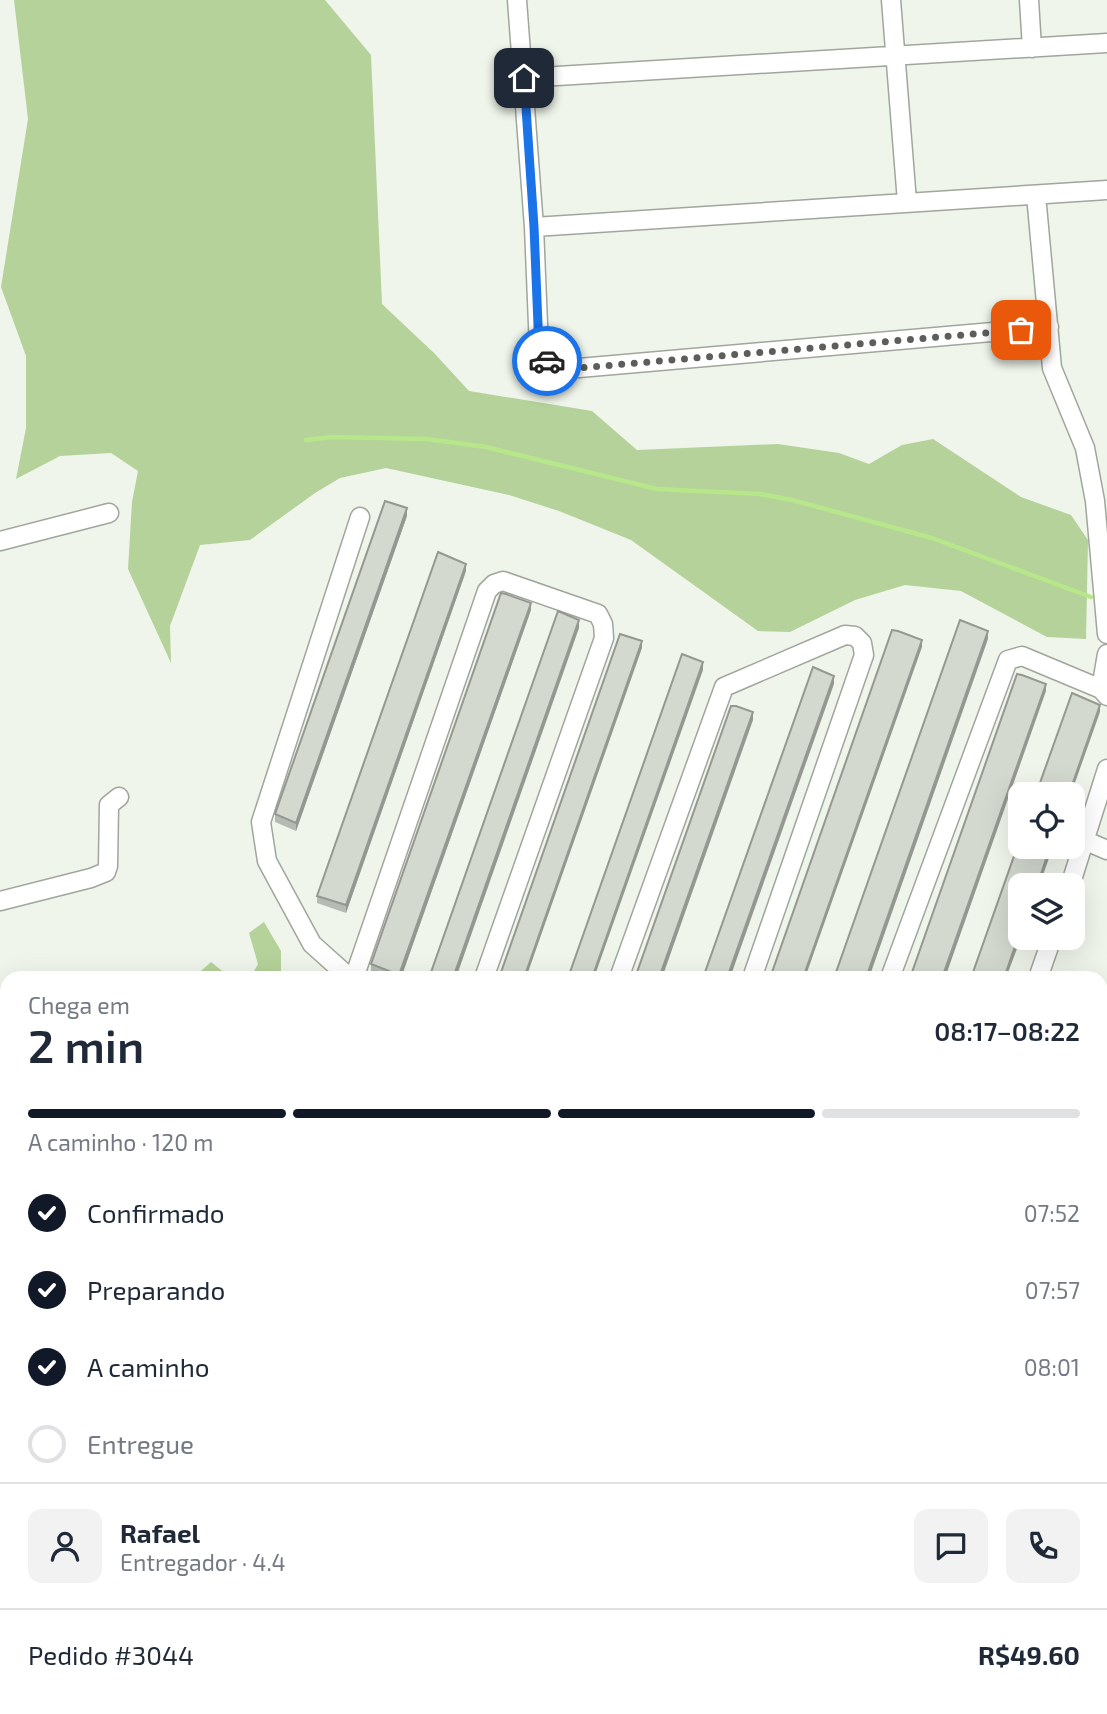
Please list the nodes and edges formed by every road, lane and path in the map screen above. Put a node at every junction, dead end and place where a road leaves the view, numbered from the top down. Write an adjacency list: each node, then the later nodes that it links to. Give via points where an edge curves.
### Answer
1 (517, 0): 7 (street)
2 (891, 0): 6 (street)
3 (1029, 0): 5 (street)
4 (1107, 43): 5 (street)
5 (1032, 48): 6 (street)
6 (895, 57): 7 (street); 10 (street)
7 (524, 78): 11 (street)
8 (1107, 191): 9 (street)
9 (1036, 195): 10 (street); 12 (street)
10 (907, 202): 11 (street)
11 (534, 227): 12 (street, via 539,349 547,362 579,368)
12 (1049, 327): 16 (street, via 1052,368 1085,448 1095,502)
13 (109, 513): 15 (street)
14 (360, 517): 26 (street, via 261,822 267,861 312,944)
15 (0, 541)
16 (1107, 634)
17 (1107, 654): 18 (street)
18 (1104, 693): 31 (street, via 1022,656 1008,660)
19 (1107, 769): 21 (street)
20 (119, 797): 24 (street, via 109,805 106,872)
21 (1086, 841): 22 (street); 23 (street)
22 (1107, 850)
23 (1075, 873)
24 (0, 901)
25 (1048, 950): 32 (street)
26 (344, 971)
27 (354, 971): 28 (street, via 486,591 503,581 598,614 604,638)
28 (486, 971)
29 (622, 971): 30 (street, via 724,687 845,635 856,636 864,655)
30 (754, 971)
31 (893, 971)
32 (1040, 971)

